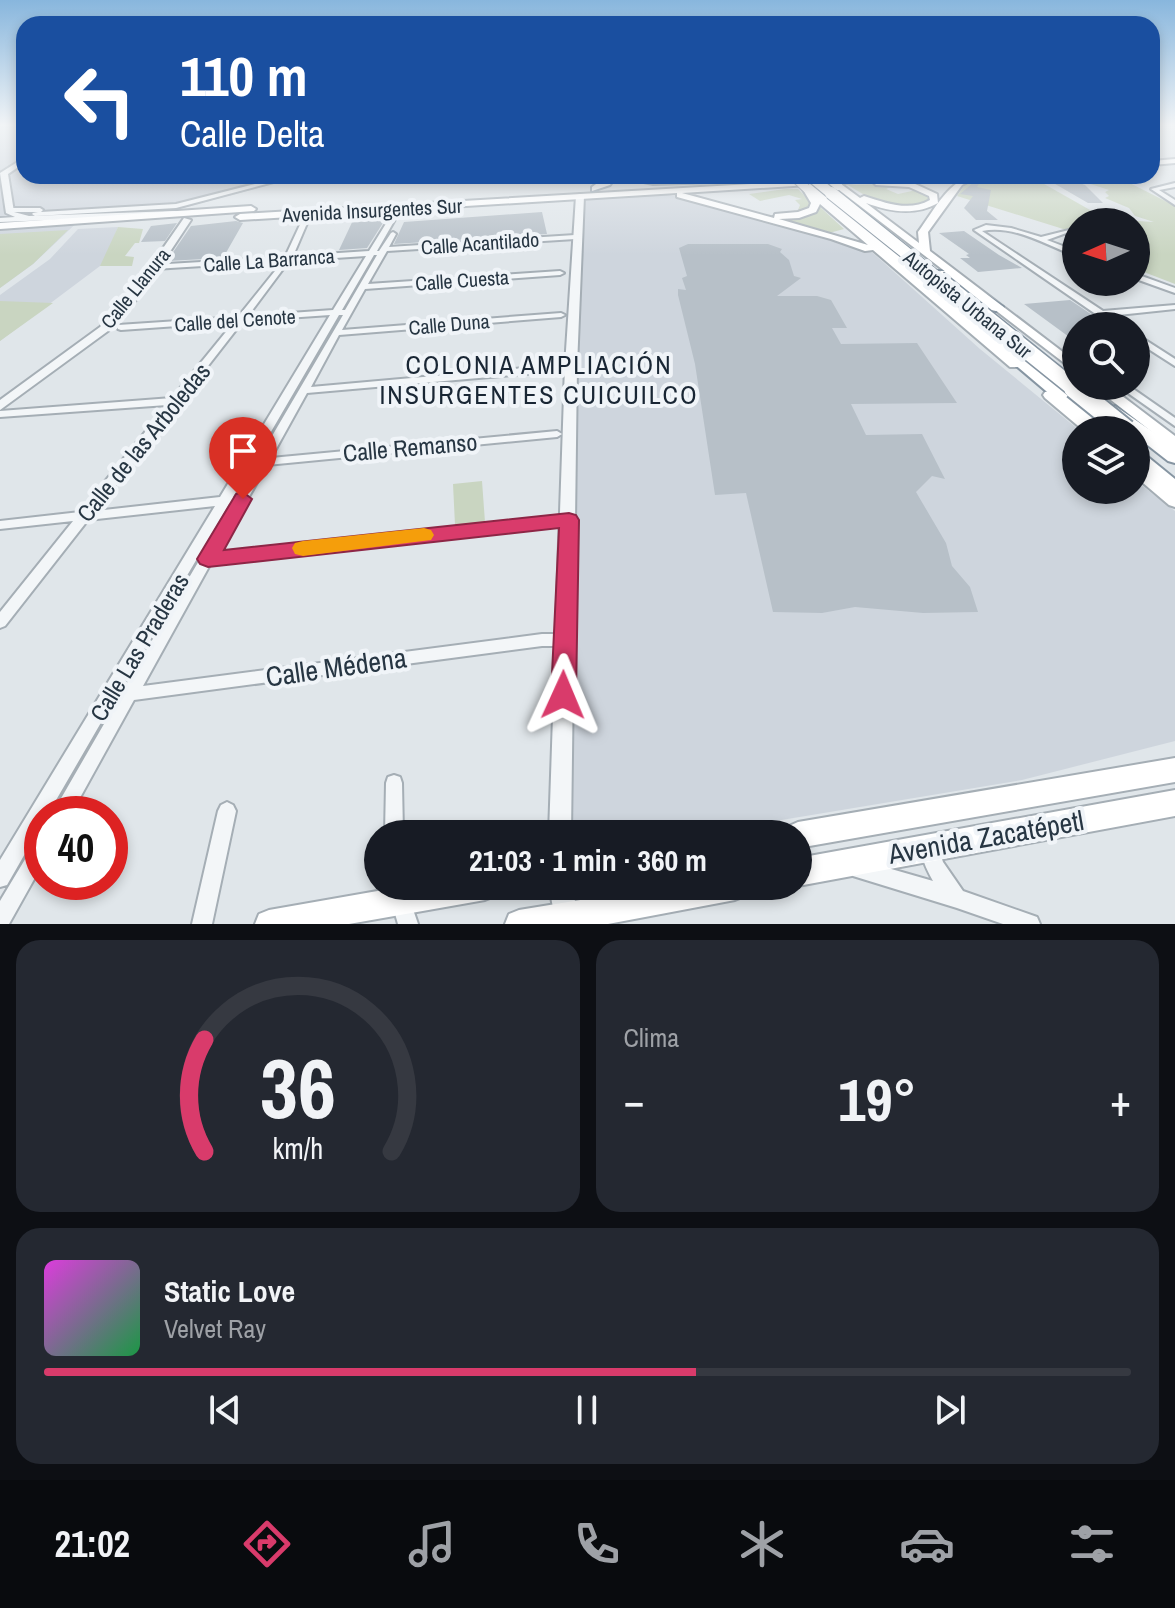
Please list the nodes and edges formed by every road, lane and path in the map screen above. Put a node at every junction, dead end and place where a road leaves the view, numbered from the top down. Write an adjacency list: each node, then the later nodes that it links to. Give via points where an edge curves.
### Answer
1 (2, 172): 26 (street)
2 (247, 184): 22 (street)
3 (258, 184): 25 (street)
4 (602, 184): 24 (main road)
5 (615, 184): 24 (main road, Avenida Insurgentes Sur)
6 (640, 184): 23 (main road)
7 (657, 184): 23 (main road)
8 (677, 184): 23 (main road)
9 (720, 184): 23 (main road, Avenida Insurgentes Sur)
10 (791, 184): 11 (main road, via 746,192 736,202 761,215 799,215 811,212 816,204)
11 (814, 184)
12 (817, 184): 39 (highway)
13 (817, 184): 48 (main road)
14 (818, 184): 51 (highway)
15 (818, 184): 82 (highway, Autopista Urbana Sur, bridge)
16 (818, 184): 83 (highway, Autopista Urbana Sur, bridge)
17 (819, 184): 45 (main road)
18 (824, 184): 19 (main road, via 889,207 918,208 935,201 930,192)
19 (891, 184)
20 (958, 184): 45 (main road, via 923,232)
21 (1175, 185): 30 (street, via 1154,189)
22 (239, 186): 25 (street); 28 (street)
23 (652, 187): 27 (main road, Avenida Insurgentes Sur); 48 (main road, via 835,237)
24 (595, 189): 27 (main road, Avenida Insurgentes Sur)
25 (224, 192): 28 (street)
26 (3, 193): 31 (street)
27 (580, 193): 29 (main road, Avenida Insurgentes Sur); 34 (main road, Avenida Insurgentes Sur); 42 (street)
28 (205, 197): 33 (street); 35 (street, via 160,208)
29 (552, 198): 32 (main road, Avenida Insurgentes Sur); 34 (main road, Avenida Insurgentes Sur)
30 (1175, 203)
31 (6, 206): 33 (street); 38 (street)
32 (402, 208): 36 (main road, Avenida Insurgentes Sur); 46 (street, Calle Las Praderas); 46 (street, Calle Las Praderas)
33 (45, 210): 35 (street)
34 (244, 213): 36 (main road, Avenida Insurgentes Sur); 37 (main road, Avenida Insurgentes Sur)
35 (35, 214): 38 (street)
36 (308, 214): 47 (street, Calle de las Arboledas)
37 (190, 216): 38 (street); 40 (main road, Avenida Insurgentes Sur); 49 (street, Calle Llanura)
38 (25, 217): 40 (street)
39 (850, 219): 48 (highway); 81 (highway)
40 (0, 226)
41 (1062, 233): 43 (street)
42 (575, 237): 46 (street, Calle Acantilado); 100 (street)
43 (1039, 240): 44 (street); 58 (street, via 999,227 977,230)
44 (1062, 249)
45 (925, 251): 55 (main road)
46 (381, 252): 47 (street, Calle La Barranca); 53 (street, Calle Las Praderas); 57 (street, Calle Las Praderas)
47 (287, 261): 49 (street, Calle La Barranca); 61 (street, Calle de las Arboledas)
48 (891, 262): 69 (main road)
49 (154, 267): 77 (street, Calle Llanura, via 97,335)
50 (560, 273): 53 (street, Calle Cuesta)
51 (942, 274): 55 (highway); 71 (highway)
52 (1150, 281): 54 (street)
53 (364, 287): 57 (street, Calle Las Praderas)
54 (1175, 291)
55 (996, 307): 65 (main road)
56 (1175, 307): 59 (street)
57 (344, 312): 61 (street, Calle del Cenote); 63 (street, Calle Las Praderas); 97 (street, Calle Las Praderas)
58 (1098, 312)
59 (1122, 312)
60 (561, 315): 63 (street, Calle Duna)
61 (241, 319): 62 (street, Calle del Cenote); 76 (street, Calle de las Arboledas)
62 (121, 327)
63 (337, 333): 72 (street, Calle Las Praderas)
64 (1150, 346): 68 (street)
65 (1053, 350): 66 (main road); 67 (main road)
66 (1062, 351)
67 (1062, 357)
68 (1172, 359)
69 (1010, 361): 79 (main road); 80 (highway)
70 (559, 368): 72 (street)
71 (1062, 369)
72 (305, 390): 90 (street, Calle Las Praderas)
73 (1101, 400): 89 (highway)
74 (1132, 400): 86 (main road, via 1155,427)
75 (1136, 400): 84 (street)
76 (177, 401): 78 (street); 99 (street, Calle de las Arboledas)
77 (0, 406)
78 (0, 414)
79 (1075, 416)
80 (1083, 416)
81 (1085, 416)
82 (1101, 416)
83 (1108, 416)
84 (1175, 423)
85 (557, 434): 90 (street, Calle Remanso)
86 (1175, 440)
87 (1150, 449): 91 (highway)
88 (1150, 456): 94 (highway)
89 (1175, 457)
90 (264, 462): 96 (street, Calle Las Praderas)
91 (1175, 469)
92 (1150, 471): 95 (highway)
93 (1150, 475): 98 (main road)
94 (1175, 476)
95 (1175, 490)
96 (243, 499): 97 (street); 102 (street, Calle Las Praderas)
97 (227, 500): 99 (street); 106 (street, Calle Las Praderas)
98 (1175, 501)
99 (84, 516): 101 (street); 103 (street, Calle de las Arboledas)
100 (569, 520): 102 (street); 104 (street)
101 (0, 525)
102 (208, 559): 105 (street, Calle Las Praderas)
103 (0, 622)
104 (565, 640): 105 (street, Calle Médena); 113 (street)
105 (130, 694): 106 (street, Calle Médena); 109 (street, Calle Las Praderas)
106 (108, 698): 118 (street, Calle Las Praderas)
107 (1173, 769): 114 (main road, Avenida Zacatépetl)
108 (394, 783): 112 (street)
109 (71, 796)
110 (1175, 803): 115 (main road, Avenida Zacatépetl)
111 (227, 811): 126 (street)
112 (394, 820)
113 (560, 820)
114 (812, 833)
115 (930, 848): 116 (main road, Avenida Zacatépetl); 120 (street, via 939,877)
116 (840, 864): 117 (main road, Avenida Zacatépetl); 120 (street)
117 (812, 869)
118 (0, 878)
119 (24, 878): 125 (street)
120 (957, 898): 129 (street)
121 (563, 900): 124 (street)
122 (658, 900): 124 (main road)
123 (402, 903): 127 (main road)
124 (565, 917): 128 (main road)
125 (0, 920)
126 (202, 924)
127 (269, 924)
128 (519, 924)
129 (1030, 924)

